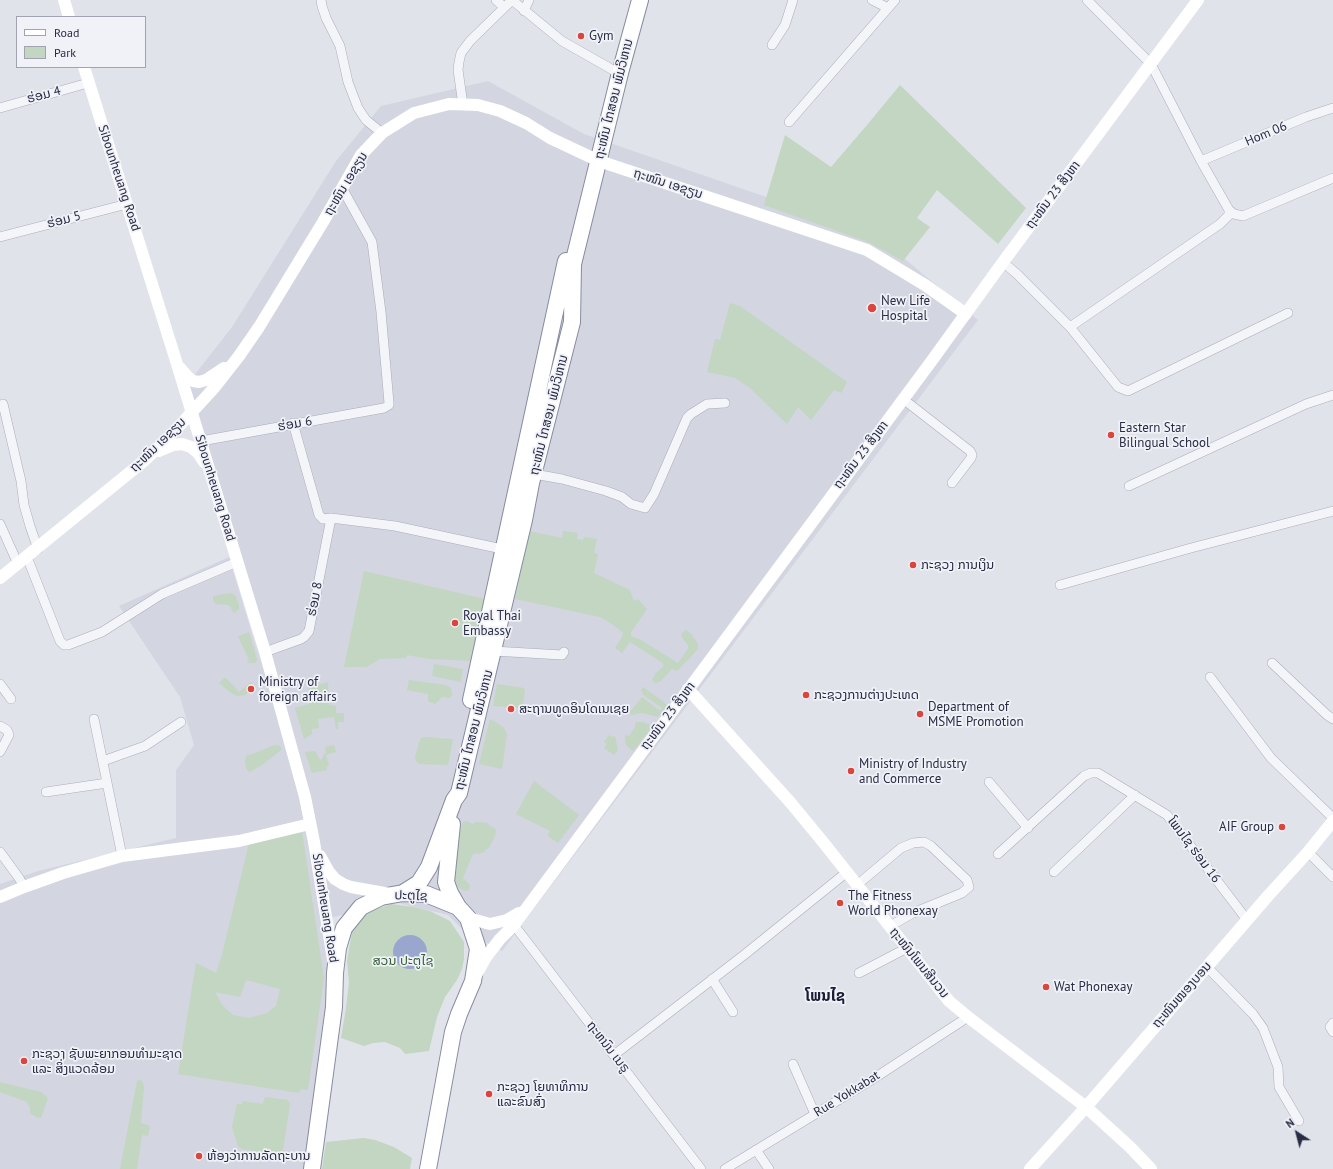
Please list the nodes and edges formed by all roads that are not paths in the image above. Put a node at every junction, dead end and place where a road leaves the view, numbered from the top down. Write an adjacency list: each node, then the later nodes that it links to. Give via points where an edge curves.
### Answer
1 (64, 0): 16 (main road)
2 (321, 0): 26 (street, via 326,18 340,46 348,82 358,108 366,120)
3 (496, 0): 13 (street)
4 (512, 0): 13 (street); 15 (street)
5 (529, 0): 15 (street)
6 (632, 0): 20 (highway, ຖະໜົນ ໄກສອນ ພົມວິຫານ)
7 (640, 0): 27 (highway, ຖະໜົນ ໄກສອນ ພົມວິຫານ)
8 (793, 0): 17 (street, via 785,25)
9 (872, 0): 14 (street)
10 (895, 0): 14 (street)
11 (1087, 0): 18 (street)
12 (1198, 0): 18 (main road, ຖະໜົນ 23 ສິງຫາ)
13 (504, 7): 22 (street, via 461,53 458,70)
14 (888, 8): 25 (street)
15 (524, 11): 20 (street, via 562,41)
16 (69, 16)
17 (772, 45)
18 (1151, 64): 28 (street); 34 (main road, ຖະໜົນ 23 ສິງຫາ)
19 (84, 68): 21 (main road, Sibounheuang Road)
20 (613, 70): 27 (highway, ຖະໜົນ ໄກສອນ ພົມວິຫານ)
21 (88, 83): 23 (street, ຮ່ອມ 4); 31 (main road, Sibounheuang Road)
22 (463, 105): 26 (main road, ຖະໜົນ ເອຊຽນ, via 449,104 414,113); 27 (main road, ຖະໜົນ ເອຊຽນ, via 478,105 500,111)
23 (0, 108)
24 (1333, 108): 28 (street, Hom 06)
25 (789, 122)
26 (382, 132): 30 (main road, ຖະໜົນ ເອຊຽນ, via 361,155)
27 (594, 159): 36 (main road, ຖະໜົນ ເອຊຽນ, via 867,250 925,285); 48 (highway, ຖະໜົນ ໄກສອນ ພົມວິຫານ, via 573,264 572,322); 56 (highway, ຖະໜົນ ໄກສອນ ພົມວິຫານ)
28 (1201, 161): 32 (street)
29 (1333, 178): 32 (street, via 1243,216)
30 (342, 188): 38 (main road, ຖະໜົນ ເອຊຽນ, via 282,290); 45 (street, ຮ່ອມ 6, via 372,242 389,405)
31 (127, 204): 33 (street, ຮ່ອມ 5); 39 (main road, Sibounheuang Road)
32 (1229, 210): 37 (street, via 1220,224)
33 (0, 237)
34 (1003, 262): 36 (main road, ຖະໜົນ 23 ສິງຫາ); 37 (street)
35 (1288, 313): 37 (street, via 1128,391 1118,387)
36 (966, 314): 41 (main road, ຖະໜົນ 23 ສິງຫາ)
37 (1070, 327)
38 (239, 356): 39 (main road, via 214,375 199,382 193,381); 44 (main road, ຖະໜົນ ເອຊຽນ)
39 (177, 364): 44 (main road, Sibounheuang Road)
40 (1333, 395): 51 (street, via 1306,404)
41 (903, 399): 50 (street, via 970,451 971,458); 67 (main road, ຖະໜົນ 23 ສິງຫາ)
42 (725, 403): 48 (street, via 706,404 687,418 646,508 631,504 622,497 606,491)
43 (3, 404): 55 (street, via 24,505)
44 (192, 412): 46 (main road, Sibounheuang Road); 47 (main road, ຖະໜົນ ເອຊຽນ)
45 (293, 424): 46 (street, ຮ່ອມ 6); 53 (street, via 319,515 323,519)
46 (201, 441): 49 (main road, Sibounheuang Road)
47 (145, 460): 49 (main road, via 162,449 182,444 198,453); 55 (main road, ຖະໜົນ ເອຊຽນ)
48 (534, 474): 61 (highway, ຖະໜົນ ໄກສອນ ພົມວິຫານ)
49 (213, 480): 58 (main road, Sibounheuang Road)
50 (952, 483)
51 (1129, 486)
52 (1333, 511): 60 (street)
53 (331, 518): 56 (street, via 395,526); 62 (street, ຮ່ອມ 8, via 309,631 301,639)
54 (0, 524): 57 (street)
55 (38, 549): 57 (main road, ຖະໜົນ ເອຊຽນ)
56 (502, 549): 73 (highway, ຖະໜົນ ໄກສອນ ພົມວິຫານ)
57 (22, 561): 58 (street, via 64,645 102,632 162,594); 59 (main road, ຖະໜົນ ເອຊຽນ)
58 (237, 562): 62 (main road, Sibounheuang Road)
59 (0, 578)
60 (1060, 585)
61 (493, 651): 63 (street, via 562,655); 73 (highway, ຖະໜົນ ໄກສອນ ພົມວິຫານ)
62 (265, 652): 82 (main road, Sibounheuang Road)
63 (564, 652)
64 (1272, 664): 70 (street)
65 (1210, 677): 81 (street, via 1271,758)
66 (0, 684): 68 (street)
67 (688, 689): 89 (main road, ຖະໜົນໂພນສີນວນ, via 790,802); 96 (main road, ຖະໜົນ 23 ສິງຫາ)
68 (11, 699)
69 (94, 719): 75 (street)
70 (1333, 719)
71 (181, 722): 75 (street, via 145,746)
72 (0, 726): 74 (street, via 7,730 9,735)
73 (470, 728): 80 (highway, ຖະໜົນ ໄກສອນ ພົມວິຫານ, via 459,793)
74 (0, 752)
75 (103, 761): 77 (street)
76 (989, 782): 83 (street)
77 (107, 783): 78 (street); 88 (street)
78 (46, 792)
79 (1134, 795): 83 (street, ໂພນໄຊ ຮ່ອມ 16, via 1098,773 1091,773 1084,776); 90 (street); 98 (street, ໂພນໄຊ ຮ່ອມ 16, via 1167,815)
80 (454, 800): 94 (highway, via 430,867 419,883); 97 (highway, via 446,882)
81 (1333, 819): 86 (main road, ຖະໜົນໜອງບອນ)
82 (310, 824): 84 (main road, Sibounheuang Road); 88 (main road, via 239,841)
83 (1028, 828): 87 (street, ໂພນໄຊ ຮ່ອມ 16)
84 (314, 842): 94 (main road, Sibounheuang Road, via 325,867 335,879 351,887); 103 (main road, Sibounheuang Road)
85 (0, 852): 93 (street)
86 (1308, 852): 91 (street); 98 (main road, ຖະໜົນໜອງບອນ)
87 (998, 854)
88 (122, 856): 93 (main road)
89 (847, 872): 92 (main road, ຖະໜົນໂພນສີນວນ); 105 (street)
90 (1054, 872)
91 (1333, 877)
92 (857, 885): 100 (main road, ຖະໜົນໂພນສີນວນ); 100 (street, via 901,848 924,842 967,880 969,887 962,893 913,913)
93 (24, 887): 95 (main road)
94 (397, 894): 97 (highway, ປະຕູໄຊ, via 426,894); 103 (highway, ປະຕູໄຊ, via 381,897 362,907 344,928)
95 (0, 897)
96 (524, 911): 97 (main road, ຖະໜົນ 23 ສິງຫາ, via 507,920 490,924); 99 (main road, ຖະໜົນ 23 ສິງຫາ)
97 (463, 912): 106 (highway, via 478,949)
98 (1246, 920): 102 (main road, ຖະໜົນໜອງບອນ)
99 (514, 924): 106 (main road, ຖະໜົນ 23 ສິງຫາ, via 486,957); 111 (street, ຖະຫນົນ ເນຣູ)
100 (890, 926): 101 (main road, ຖະໜົນໂພນສີນວນ)
101 (907, 948): 104 (street); 108 (main road, ຖະໜົນໂພນສີນວນ, via 949,1001)
102 (1206, 966): 113 (main road, ຖະໜົນໜອງບອນ); 115 (street, via 1253,1014 1263,1028 1278,1067 1279,1087)
103 (335, 973): 117 (highway, ປະຕູໄຊ, via 334,1007)
104 (860, 973)
105 (712, 980): 107 (street); 111 (street)
106 (473, 981): 118 (highway, via 453,1032)
107 (733, 1012)
108 (968, 1017): 113 (main road, ຖະໜົນໂພນສີນວນ); 114 (street, Rue Yokkabat)
109 (1333, 1023): 110 (street, via 1330,1027)
110 (1333, 1032)
111 (614, 1055): 119 (street, ຖະຫນົນ ເນຣູ)
112 (792, 1064): 114 (street)
113 (1086, 1107): 122 (main road, ຖະໜົນໜອງບອນ); 123 (main road, ຖະໜົນໂພນສີນວນ)
114 (814, 1114): 116 (street, Rue Yokkabat)
115 (1299, 1122)
116 (756, 1150): 120 (street, Rue Yokkabat); 121 (street)
117 (312, 1169)
118 (428, 1169)
119 (701, 1169)
120 (725, 1169)
121 (769, 1169)
122 (1030, 1169)
123 (1151, 1169)

